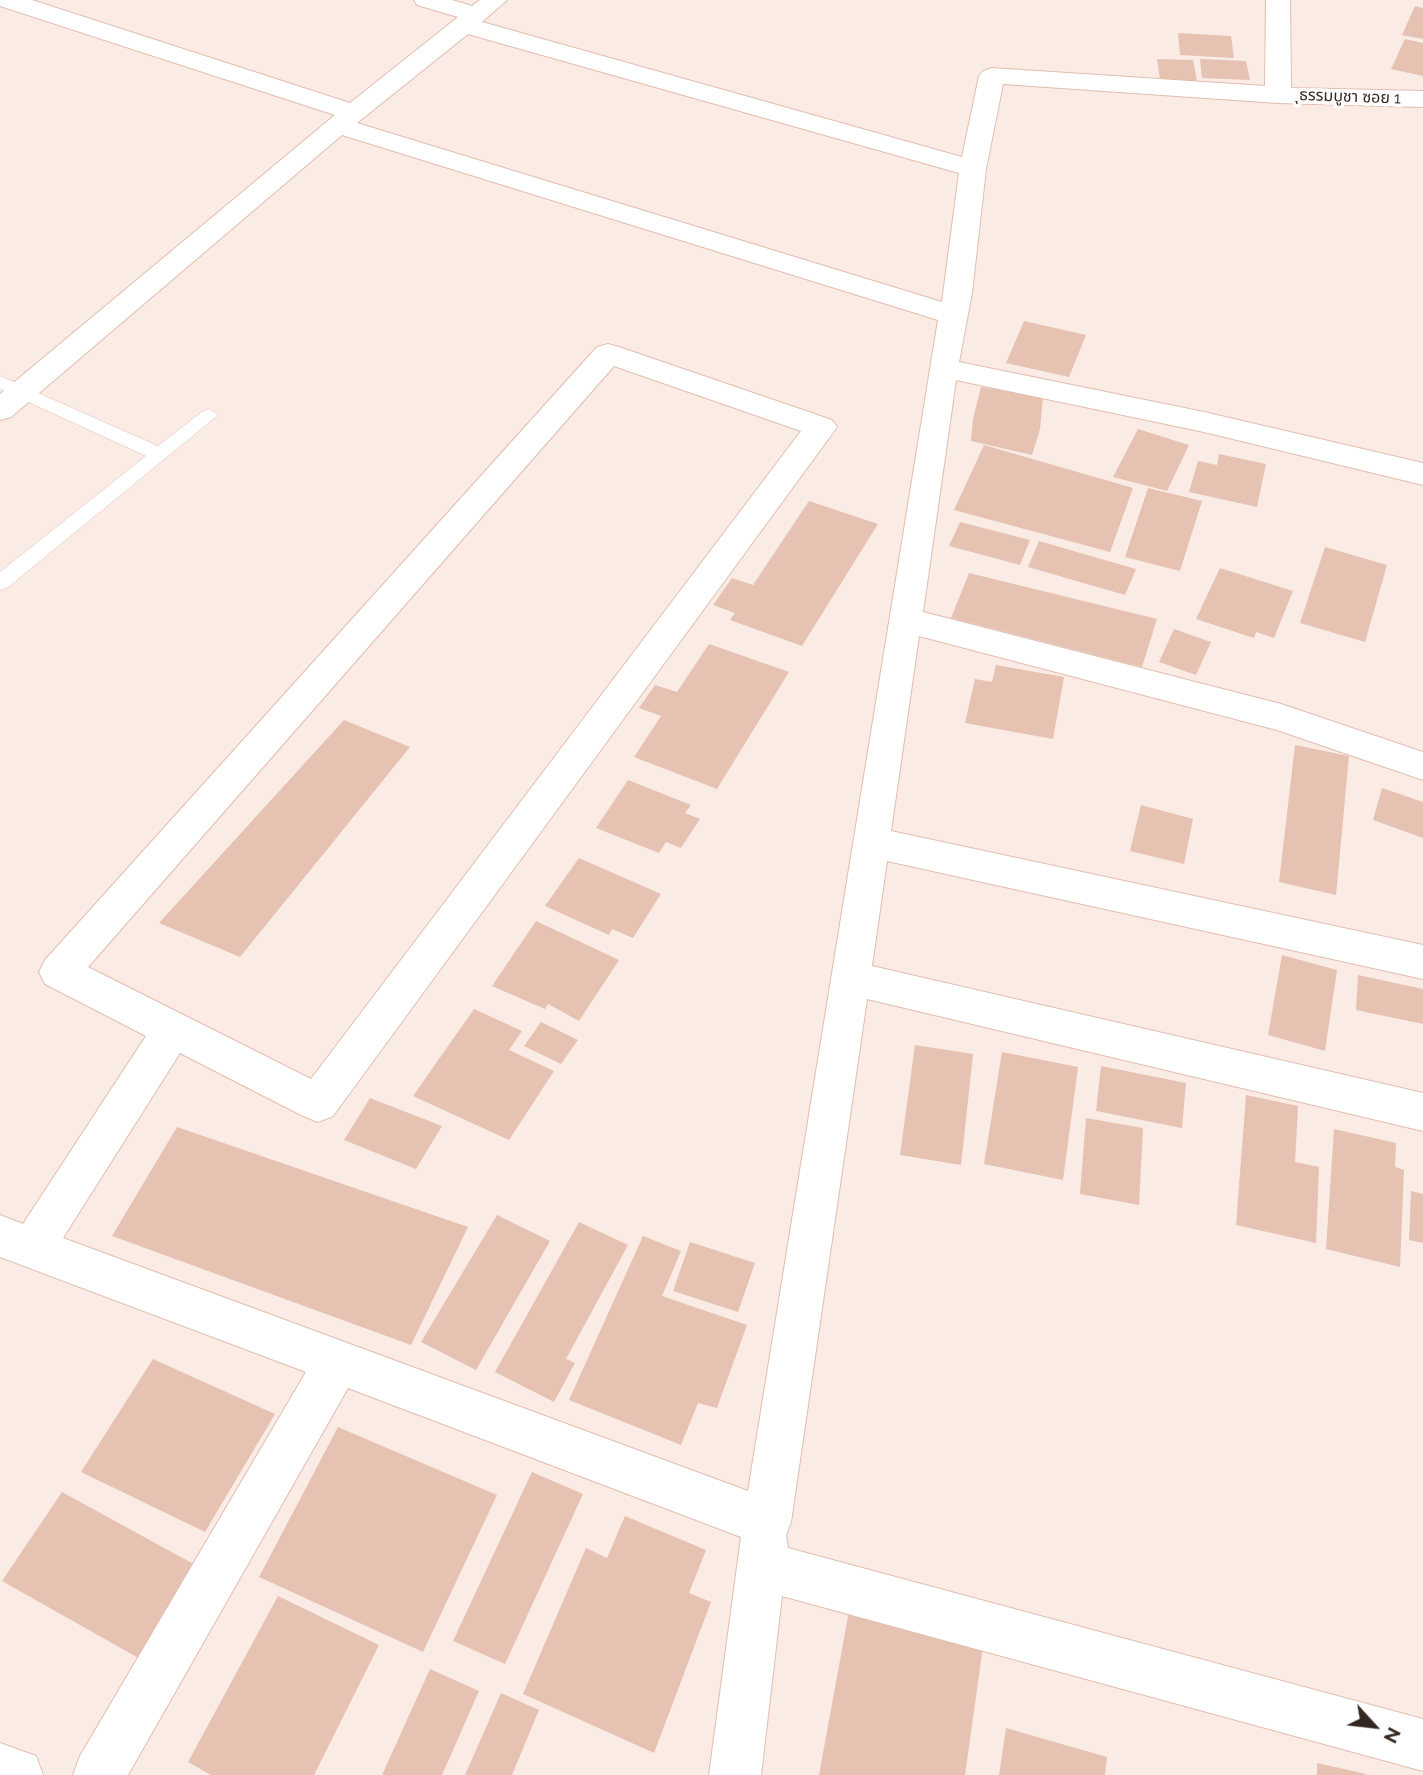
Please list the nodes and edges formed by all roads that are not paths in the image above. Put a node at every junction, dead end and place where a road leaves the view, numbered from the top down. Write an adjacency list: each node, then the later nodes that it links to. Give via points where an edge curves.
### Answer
1 (7, 0): 7 (street)
2 (426, 0): 4 (street)
3 (1278, 0): 5 (street)
4 (479, 13): 7 (street); 8 (street)
5 (1278, 95): 6 (street, ุธรรมบูชา ซอย 1); 8 (street, ุธรรมบูชา ซอย 1, via 992,76)
6 (1423, 99)
7 (347, 119): 9 (street); 11 (street)
8 (973, 169): 9 (street)
9 (954, 315): 10 (street)
10 (943, 368): 15 (street, via 1204,422); 17 (street)
11 (12, 387): 12 (street); 14 (lane)
12 (0, 410)
13 (209, 415): 14 (lane)
14 (159, 454): 16 (lane)
15 (1423, 474)
16 (0, 583)
17 (907, 620): 18 (street, via 1281,718); 19 (street)
18 (1423, 766)
19 (871, 842): 20 (street); 21 (street)
20 (1423, 962)
21 (849, 978): 23 (street); 26 (street)
22 (173, 1029): 22 (street, via 59,972 608,354 821,427 318,1103); 24 (street)
23 (1423, 1112)
24 (16, 1242): 25 (street)
25 (338, 1362): 26 (street); 30 (street)
26 (764, 1543): 27 (street); 31 (street)
27 (1423, 1745)
28 (0, 1769): 29 (street)
29 (17, 1775)
30 (99, 1775)
31 (735, 1775)

